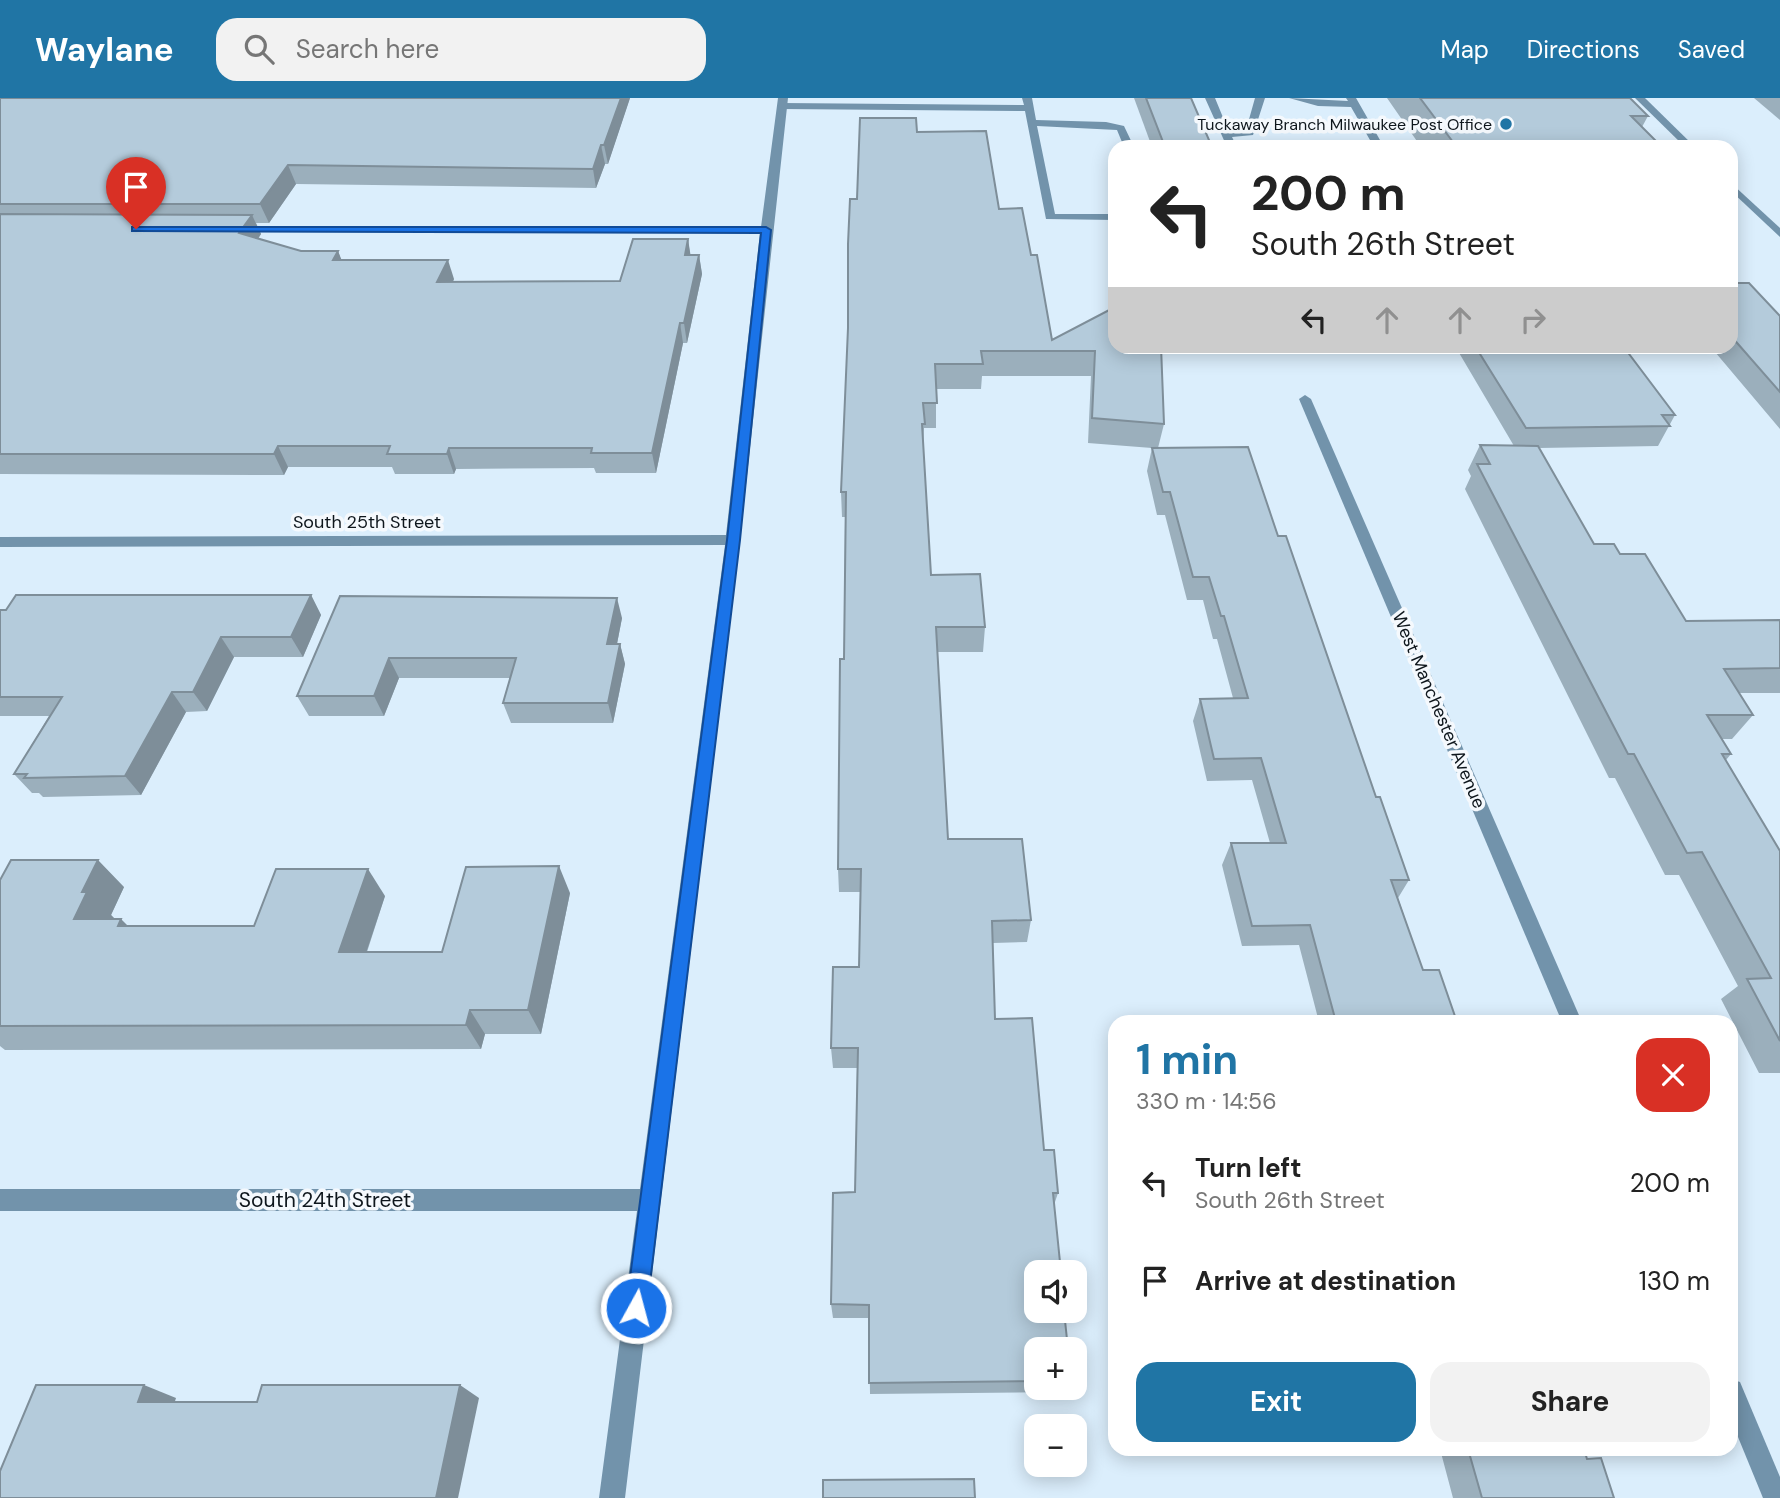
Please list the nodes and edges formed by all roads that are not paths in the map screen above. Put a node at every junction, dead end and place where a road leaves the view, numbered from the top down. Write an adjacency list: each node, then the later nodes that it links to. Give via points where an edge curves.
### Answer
1 (1210, 98): 9 (street)
2 (1260, 98): 9 (street, via 1250,133)
3 (1294, 98): 5 (street, via 1318,103)
4 (1640, 98): 13 (street)
5 (1353, 101): 12 (street)
6 (782, 102): 7 (street); 17 (street)
7 (1028, 103): 8 (street)
8 (1031, 123): 10 (street, via 1106,125 1121,128); 15 (street, via 1050,217)
9 (1226, 135): 11 (street)
10 (1126, 140)
11 (1228, 140)
12 (1375, 140)
13 (1683, 140)
14 (1738, 193): 18 (street)
15 (1108, 218)
16 (221, 229): 17 (street)
17 (766, 230): 20 (street)
18 (1780, 234)
19 (1306, 399): 22 (street, West Manchester Avenue)
20 (733, 540): 21 (street, South 25th Street); 23 (street)
21 (0, 542)
22 (1569, 1015)
23 (650, 1199): 24 (street, South 24th Street); 26 (street)
24 (0, 1200)
25 (1738, 1408): 27 (street)
26 (612, 1498)
27 (1776, 1498)

